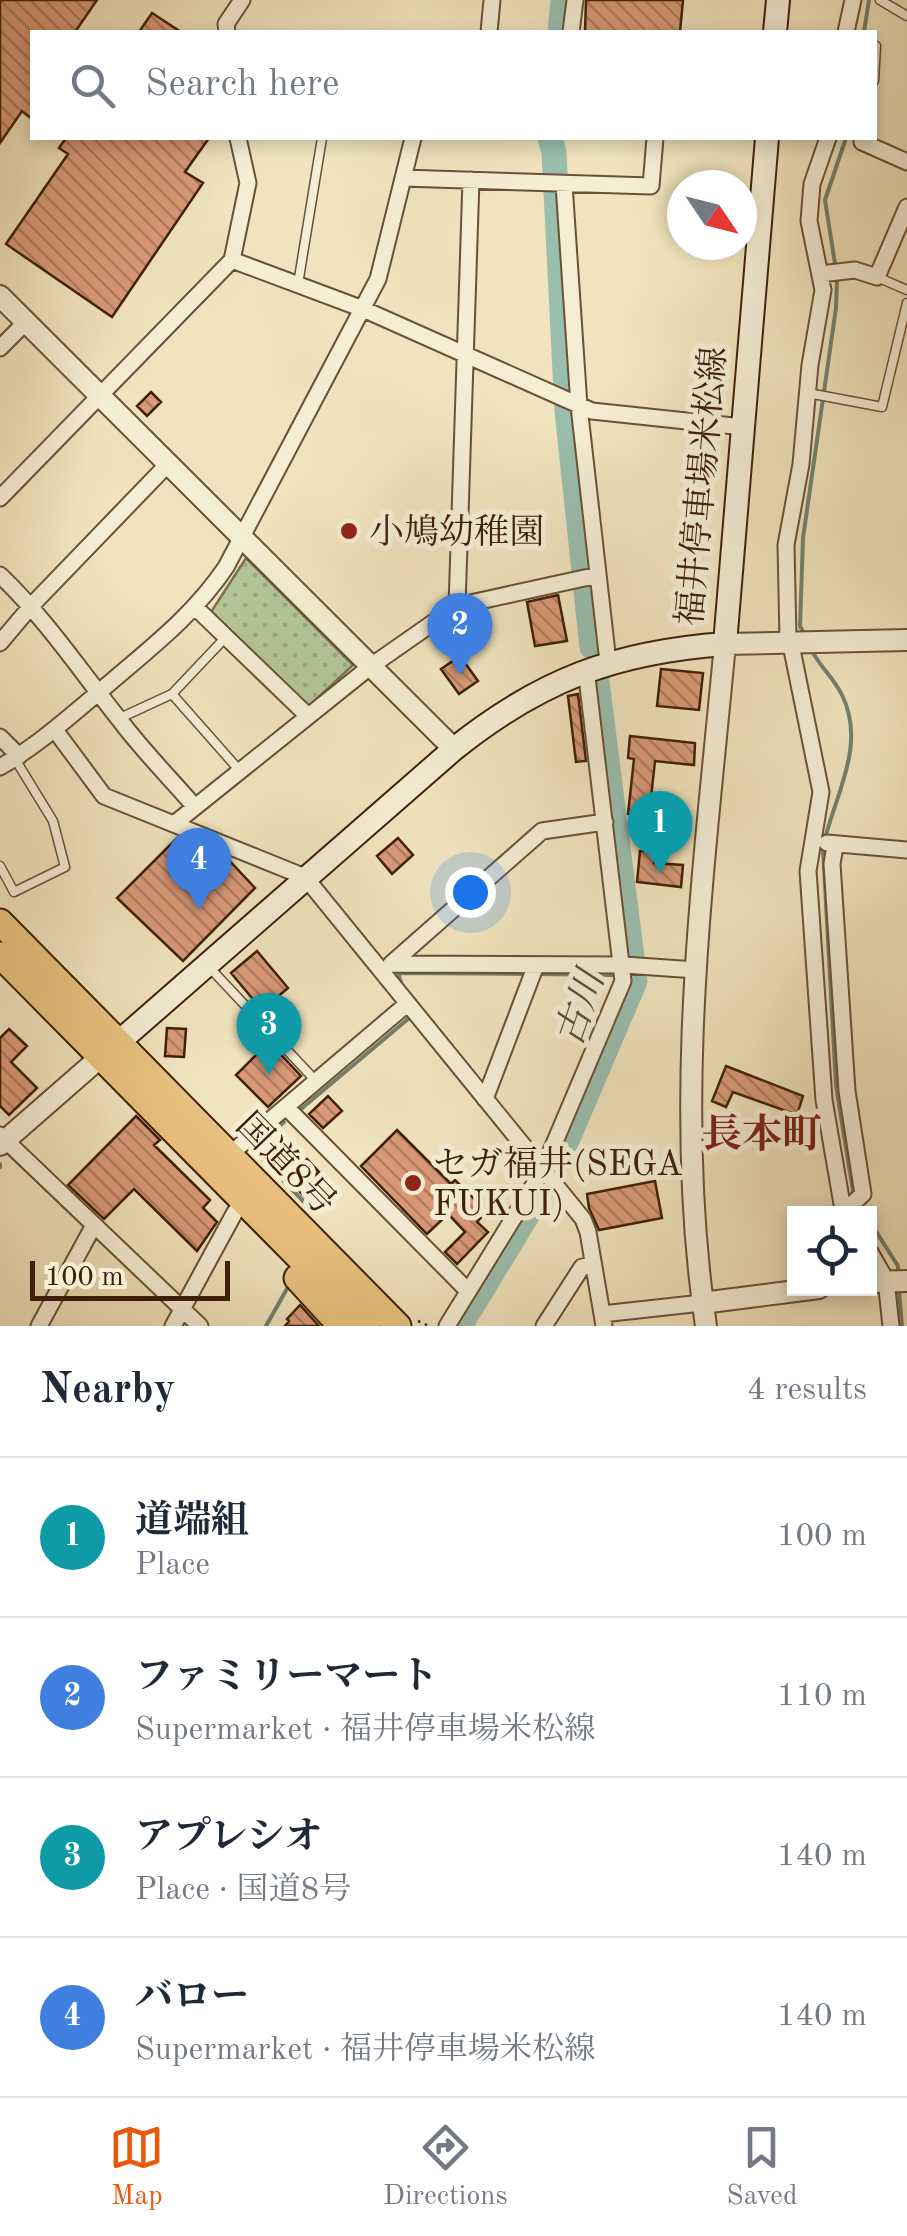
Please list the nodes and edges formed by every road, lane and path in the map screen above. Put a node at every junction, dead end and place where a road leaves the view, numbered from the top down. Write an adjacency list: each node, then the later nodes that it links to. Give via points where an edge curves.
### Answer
1 (242, 0): 8 (street)
2 (492, 0): 9 (street)
3 (574, 0): 10 (street)
4 (778, 0): 11 (main road)
5 (853, 0): 12 (street)
6 (880, 0): 7 (lane)
7 (907, 16)
8 (227, 30)
9 (489, 30)
10 (572, 30)
11 (775, 30)
12 (846, 30)
13 (238, 140): 25 (street, via 248,183)
14 (322, 140): 28 (lane)
15 (412, 140): 21 (street)
16 (656, 140): 23 (street, via 651,186)
17 (767, 140): 39 (main road, 福井停車場米松線)
18 (827, 140): 26 (street, via 812,184 810,221)
19 (863, 140): 20 (street)
20 (907, 162)
21 (403, 178): 22 (street); 32 (street, via 378,279)
22 (471, 180): 23 (street); 35 (street)
23 (564, 184): 38 (street)
24 (907, 207): 27 (street)
25 (232, 260): 28 (street); 37 (street)
26 (820, 274): 27 (street, via 855,270); 36 (street, via 824,290)
27 (877, 278): 29 (lane)
28 (298, 284): 32 (street)
29 (907, 290)
30 (0, 296): 33 (street)
31 (907, 303): 36 (lane, via 882,407)
32 (362, 308): 35 (street); 42 (street)
33 (26, 322): 34 (street); 37 (street)
34 (0, 348)
35 (463, 354): 38 (street); 46 (street)
36 (808, 393): 49 (street, via 786,545)
37 (100, 396): 40 (street); 41 (street)
38 (579, 406): 39 (street); 44 (street)
39 (743, 427): 52 (main road, 福井停車場米松線)
40 (168, 464): 42 (street); 45 (street)
41 (0, 498)
42 (242, 538): 47 (street); 53 (street)
43 (0, 575): 45 (street)
44 (598, 575): 46 (street); 54 (street)
45 (32, 605): 51 (street); 55 (street)
46 (457, 606): 53 (street)
47 (196, 608): 48 (street); 55 (street)
48 (226, 637): 56 (lane); 57 (street)
49 (789, 640): 50 (street); 52 (street); 68 (street, via 820,792)
50 (907, 640)
51 (0, 642)
52 (725, 644): 54 (main road, 福井停車場米松線, via 669,648); 79 (street)
53 (370, 666): 57 (street); 61 (street)
54 (597, 666): 61 (main road, 福井停車場米松線, via 510,706); 66 (street)
55 (99, 692): 58 (street); 59 (street)
56 (172, 694): 58 (lane); 64 (lane)
57 (308, 716): 64 (street)
58 (118, 719): 65 (street)
59 (55, 730): 62 (street); 67 (street, via 104,796)
60 (0, 737): 62 (street)
61 (454, 748): 72 (main road, 福井停車場米松線)
62 (17, 757): 63 (street); 71 (lane, via 53,821 65,867 14,892)
63 (0, 767)
64 (240, 771): 65 (street)
65 (195, 807): 67 (street)
66 (606, 822): 77 (street); 78 (street, via 542,831)
67 (174, 824): 72 (street)
68 (814, 839): 69 (street); 90 (street, via 808,872 824,1100)
69 (835, 846): 70 (street); 91 (street, via 847,1091 863,1194)
70 (907, 850)
71 (0, 866)
72 (305, 877): 75 (main road, 福井停車場米松線); 78 (street)
73 (0, 922): 81 (highway, 国道8号)
74 (0, 955): 82 (highway, 国道8号)
75 (206, 963): 81 (main road, 福井停車場米松線); 83 (lane)
76 (536, 965): 77 (street); 78 (street); 84 (street)
77 (624, 965): 79 (street); 89 (street)
78 (386, 968): 80 (street)
79 (696, 970): 98 (street, via 690,1180)
80 (408, 1004): 83 (street); 84 (street)
81 (120, 1041): 82 (street); 88 (highway, 国道8号)
82 (99, 1058): 86 (street); 87 (highway, 国道8号)
83 (316, 1081): 85 (street)
84 (485, 1099): 89 (street)
85 (286, 1107): 88 (street); 96 (street)
86 (2, 1140): 93 (street)
87 (192, 1151): 92 (highway); 106 (highway, 国道8号)
88 (230, 1155): 101 (highway, 国道8号)
89 (543, 1170): 94 (street, via 583,1219); 96 (street)
90 (845, 1206)
91 (852, 1206)
92 (234, 1212): 99 (street); 105 (highway)
93 (94, 1225): 99 (street); 102 (street)
94 (593, 1265): 100 (street); 108 (street, via 582,1267)
95 (888, 1281): 110 (street)
96 (468, 1291): 107 (street)
97 (787, 1292): 98 (street)
98 (702, 1302): 100 (street); 109 (street)
99 (182, 1309): 103 (street); 104 (street)
100 (603, 1320)
101 (413, 1325)
102 (39, 1326)
103 (173, 1326)
104 (200, 1326)
105 (341, 1326)
106 (367, 1326)
107 (447, 1326)
108 (544, 1326)
109 (706, 1326)
110 (890, 1326)

